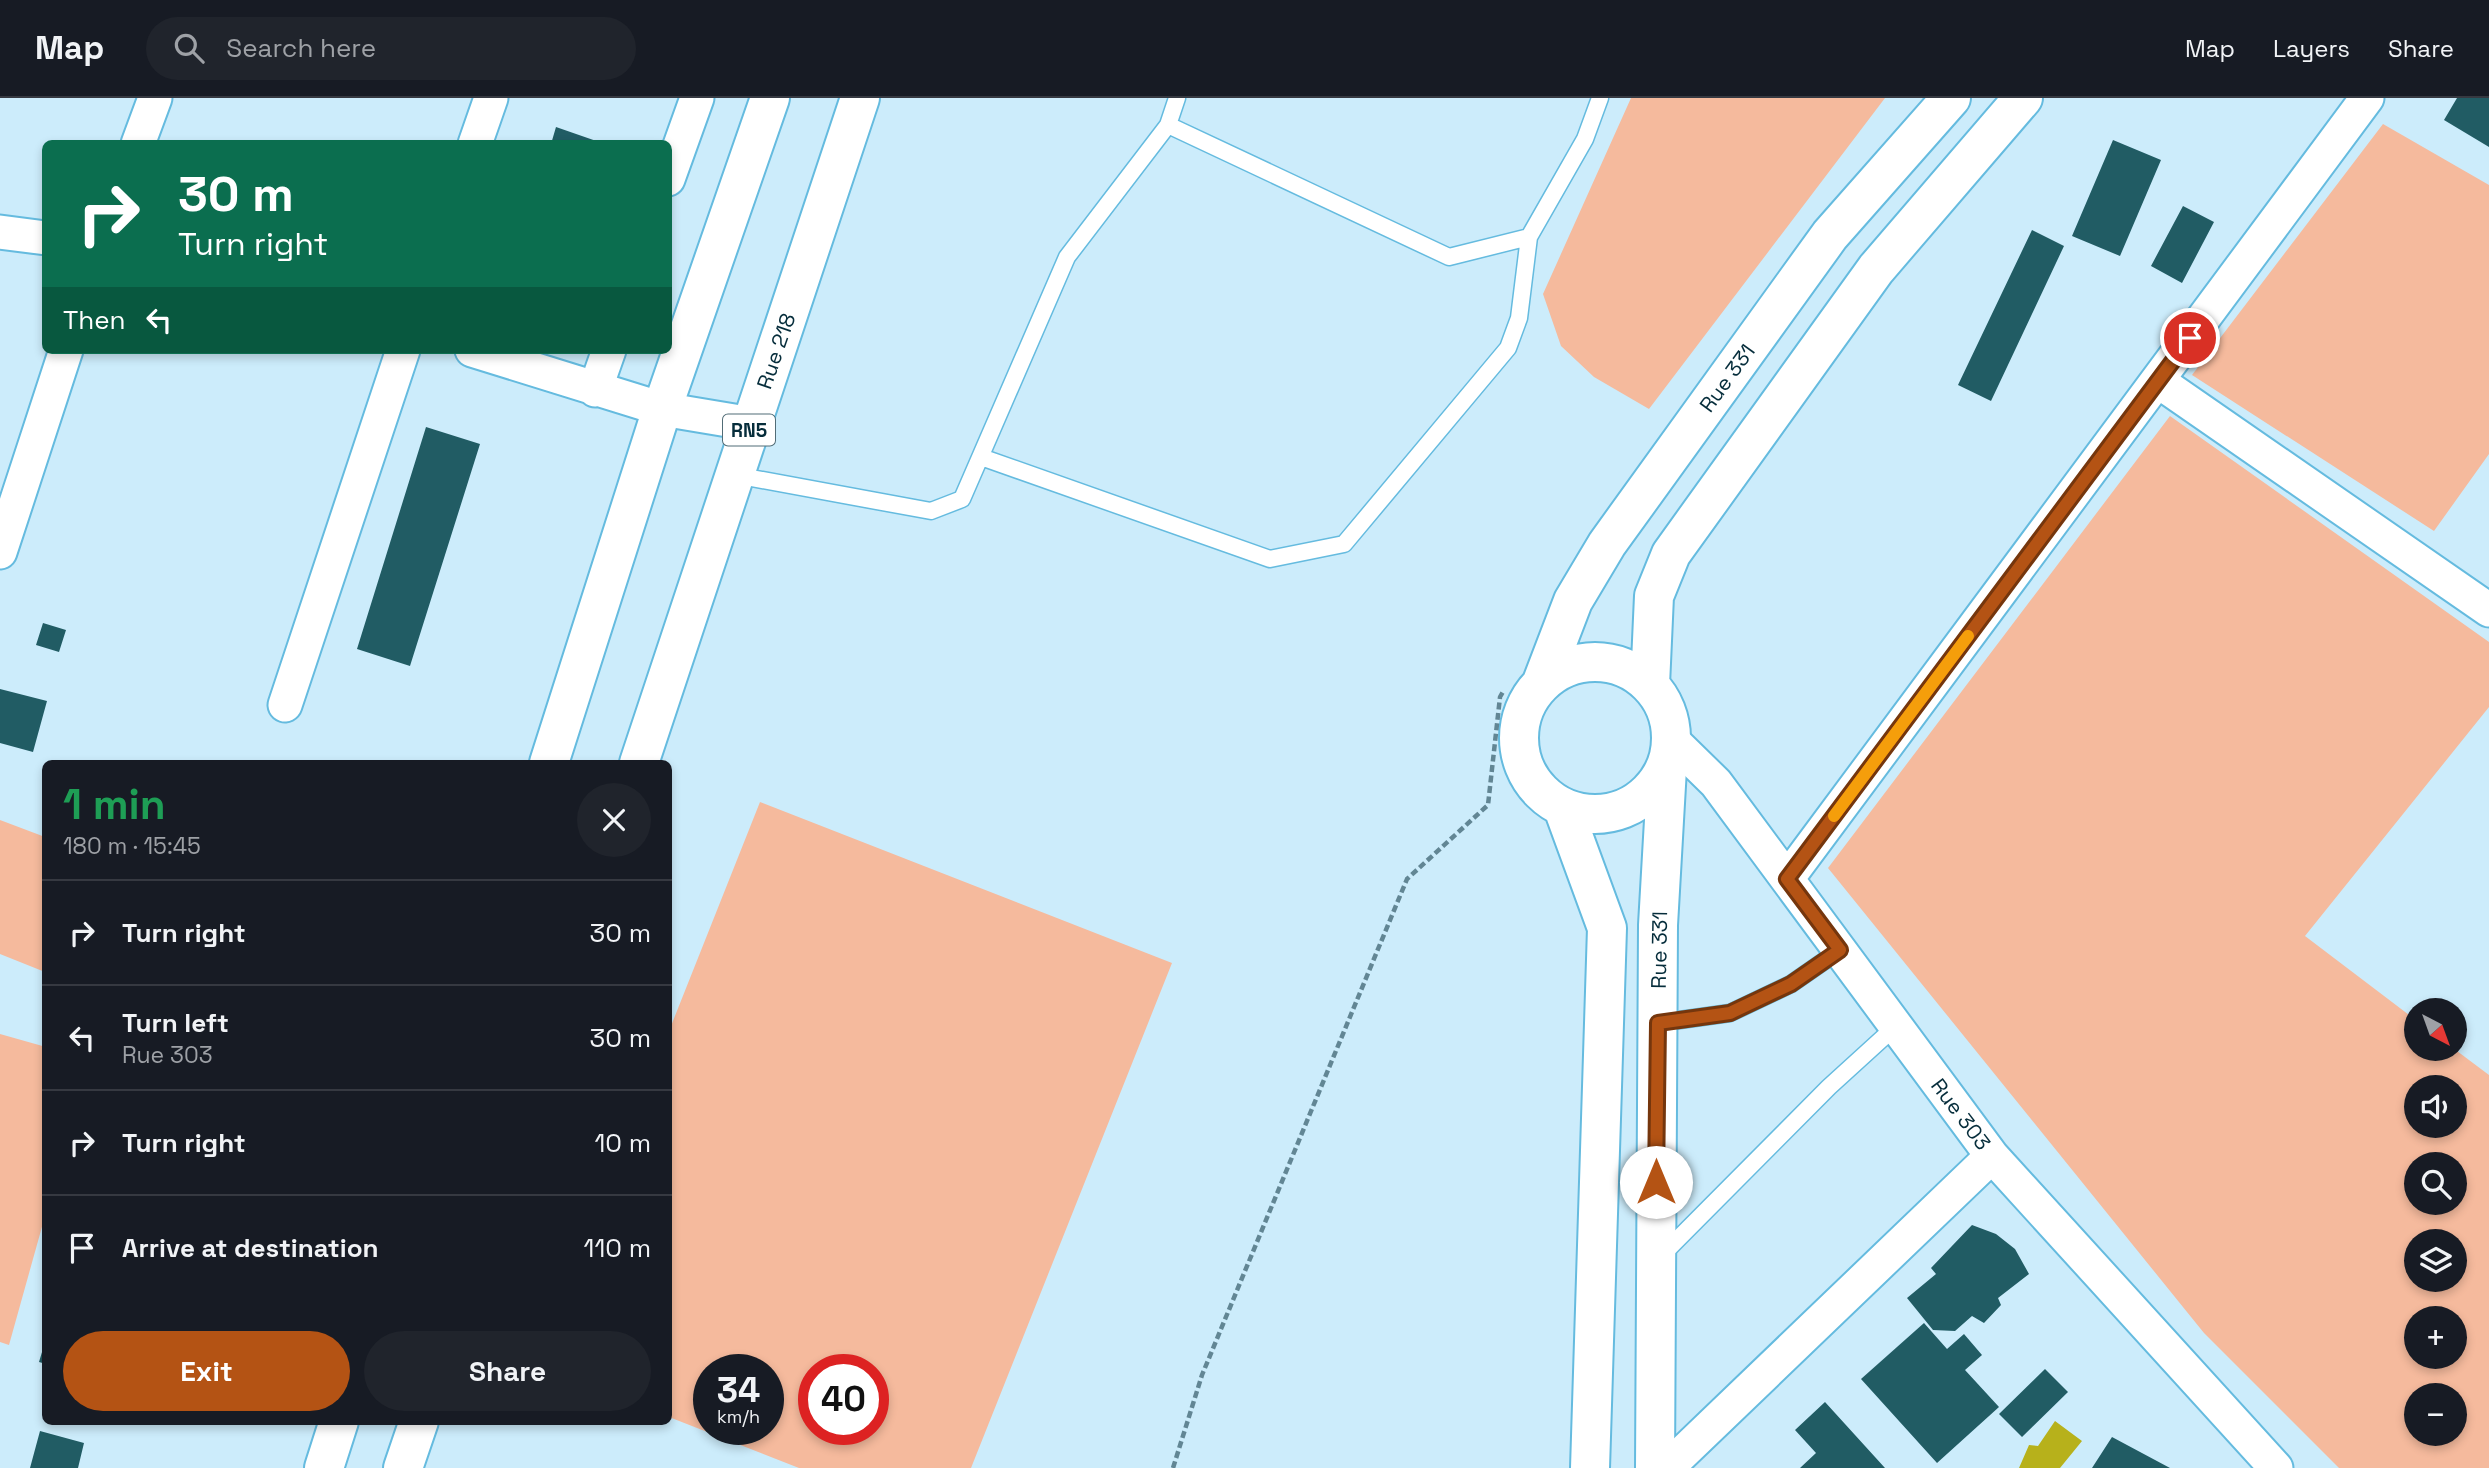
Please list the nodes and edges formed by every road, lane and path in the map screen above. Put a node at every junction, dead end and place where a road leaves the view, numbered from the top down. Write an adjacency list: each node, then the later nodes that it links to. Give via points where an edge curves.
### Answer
1 (155, 98): 12 (street)
2 (492, 98): 13 (street)
3 (697, 98): 14 (street)
4 (770, 98): 24 (main road)
5 (860, 98): 25 (main road, Rue 218 / RN5)
6 (1177, 98): 11 (lane)
7 (1600, 98): 17 (lane, via 1585,139)
8 (1951, 98): 30 (main road, Rue 331, via 1830,235 1607,544)
9 (2023, 98): 31 (main road, via 1876,269 1671,554 1654,596)
10 (2367, 98): 22 (street)
11 (1168, 125): 17 (lane, via 1449,257); 26 (lane, via 1067,257)
12 (139, 140)
13 (476, 140)
14 (672, 168)
15 (0, 232): 16 (street)
16 (42, 237)
17 (1529, 237): 26 (lane, via 1519,317 1508,348 1344,544 1270,559)
18 (65, 354): 28 (street)
19 (402, 354): 32 (street)
20 (484, 354): 23 (street)
21 (608, 354): 23 (street)
22 (2158, 381): 29 (street); 37 (street)
23 (595, 390): 24 (street)
24 (662, 409): 25 (street); 34 (main road)
25 (751, 424): 27 (main road, Rue 218 / RN5)
26 (981, 457): 27 (lane, via 962,499 931,511)
27 (735, 475): 35 (main road, Rue 218 / RN5)
28 (0, 552)
29 (2489, 610)
30 (1524, 684): 31 (main road, via 1567,666 1597,662 1626,668); 36 (main road, via 1525,707 1518,736 1523,765 1539,790); 47 (path, via 1500,697 1488,805 1407,879 1202,1375)
31 (1650, 685): 33 (main road, via 1666,710)
32 (285, 705)
33 (1669, 753): 36 (main road, via 1646,793 1621,809 1592,814); 37 (street, Rue 303, via 1716,783); 39 (main road, Rue 331, via 1658,925)
34 (550, 760)
35 (640, 760)
36 (1563, 808): 48 (main road, via 1607,928)
37 (1787, 879): 38 (street, Rue 303)
38 (1840, 950): 39 (lane, via 1791,984 1730,1013); 40 (street, Rue 303)
39 (1658, 1023): 42 (main road, Rue 331)
40 (1896, 1026): 41 (street, Rue 303); 42 (lane)
41 (1992, 1156): 50 (street); 51 (street, Rue 303)
42 (1656, 1262): 49 (main road, Rue 331)
43 (338, 1425): 45 (main road)
44 (418, 1425): 46 (main road)
45 (324, 1468)
46 (403, 1468)
47 (1173, 1468)
48 (1590, 1468)
49 (1655, 1468)
50 (1667, 1468)
51 (2276, 1468)

